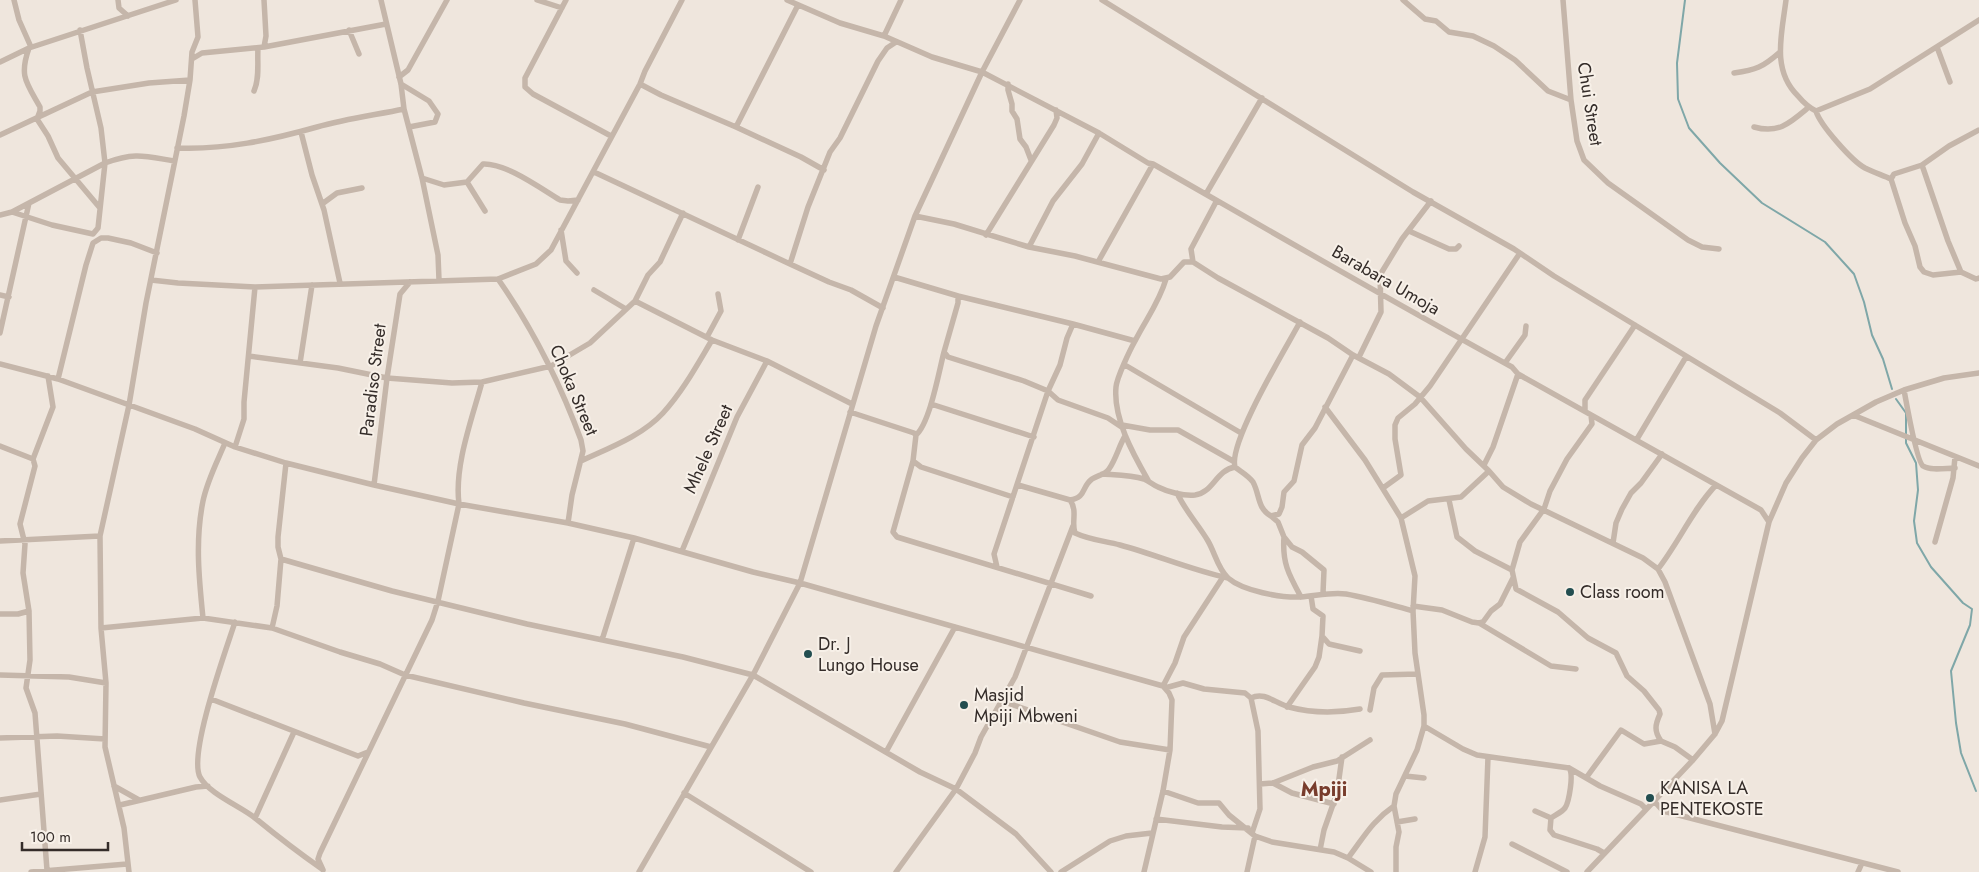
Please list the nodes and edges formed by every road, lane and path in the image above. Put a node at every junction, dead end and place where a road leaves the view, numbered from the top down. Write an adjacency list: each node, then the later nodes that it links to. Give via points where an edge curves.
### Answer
1 (14, 0): 31 (street)
2 (118, 0): 20 (street)
3 (176, 0): 22 (street)
4 (188, 0): 18 (street)
5 (264, 0): 32 (street, via 266,36)
6 (382, 0): 25 (street)
7 (447, 0): 41 (street, via 408,70)
8 (537, 0): 21 (street)
9 (566, 0): 21 (street)
10 (682, 0): 45 (street)
11 (787, 0): 19 (street, Barabara Umoja)
12 (901, 0): 28 (street)
13 (1020, 0): 39 (street)
14 (1102, 0): 49 (street)
15 (1403, 0): 50 (street, via 1425,19 1436,21 1449,32 1473,36 1494,46 1515,60 1548,91)
16 (1563, 0): 50 (street, Chui Street)
17 (1786, 0): 34 (street)
18 (195, 3): 30 (street, via 198,31)
19 (798, 5): 28 (street, Barabara Umoja, via 840,23); 57 (street)
20 (119, 8): 22 (street); 23 (street)
21 (562, 8): 63 (street, via 525,78 525,87)
22 (128, 16): 23 (street)
23 (116, 20): 26 (street)
24 (1979, 20): 33 (street)
25 (386, 24): 27 (street); 41 (street)
26 (80, 30): 31 (street); 48 (street)
27 (349, 30): 32 (street); 36 (street)
28 (884, 36): 29 (street, Barabara Umoja)
29 (896, 42): 39 (street, Barabara Umoja); 70 (street, via 878,61 830,152)
30 (195, 45): 35 (street); 37 (street)
31 (30, 47): 38 (street); 55 (street, via 24,61 24,75 40,107)
32 (261, 47): 35 (street); 47 (street, via 256,67 258,82)
33 (1937, 47): 43 (street); 54 (street, via 1870,89)
34 (1780, 52): 40 (street, via 1754,70); 51 (street, via 1782,72 1788,87)
35 (202, 53): 37 (street)
36 (359, 54)
37 (192, 59): 42 (street)
38 (0, 62)
39 (982, 72): 46 (street, Barabara Umoja); 89 (street)
40 (1734, 73)
41 (399, 77): 44 (street)
42 (190, 80): 48 (street); 64 (street)
43 (1950, 82)
44 (401, 84): 52 (street); 56 (street, via 429,101 438,114 434,122)
45 (640, 84): 57 (street); 63 (street)
46 (1008, 84): 53 (street, Barabara Umoja); 65 (street, via 1020,139)
47 (254, 91)
48 (92, 92): 55 (street); 67 (street)
49 (1262, 98): 78 (street); 80 (street)
50 (1570, 100): 97 (street, Chui Street, via 1584,160 1608,183 1688,240 1702,247)
51 (1809, 108): 54 (street); 58 (street, via 1790,123 1774,130)
52 (404, 110): 56 (street); 60 (street, via 317,126)
53 (1056, 110): 61 (street, Barabara Umoja); 65 (street, via 1054,125)
54 (1816, 111): 74 (street, via 1823,125 1856,161)
55 (37, 119): 62 (street); 73 (street, via 58,158)
56 (409, 126): 72 (street)
57 (736, 127): 70 (street)
58 (1754, 127)
59 (1979, 130): 69 (street)
60 (301, 132): 64 (street, via 203,149); 83 (street)
61 (1099, 133): 68 (street, Barabara Umoja); 96 (street, via 1082,164 1053,201)
62 (0, 135)
63 (611, 136): 71 (street)
64 (177, 148): 66 (street)
65 (1031, 160): 93 (street)
66 (174, 161): 67 (street, via 137,155); 98 (street)
67 (105, 163): 73 (street); 84 (street)
68 (1153, 164): 78 (street, Barabara Umoja); 101 (street)
69 (1922, 165): 74 (street, via 1894,174); 103 (street)
70 (824, 170): 102 (street)
71 (594, 172): 79 (street); 87 (street)
72 (422, 178): 75 (street, via 444,185); 110 (street, via 438,255)
73 (74, 179): 82 (street); 84 (street)
74 (1891, 179): 103 (street, via 1920,267 1933,275)
75 (467, 182): 79 (street, via 483,164 492,164 560,200); 85 (street)
76 (758, 187): 94 (street)
77 (362, 188): 83 (street, via 337,193)
78 (1206, 194): 81 (street, Barabara Umoja)
79 (578, 200): 91 (street)
80 (1431, 201): 92 (street); 99 (street)
81 (1216, 202): 100 (street, via 1191,249); 121 (street, Barabara Umoja)
82 (29, 203): 86 (street); 90 (street)
83 (322, 204): 113 (street)
84 (100, 208): 90 (street, via 98,228 93,234)
85 (485, 211)
86 (12, 212): 88 (street); 90 (street)
87 (682, 213): 94 (street); 123 (street, via 660,262 648,275)
88 (0, 215)
89 (915, 216): 93 (street); 105 (street)
90 (25, 218): 122 (street)
91 (561, 230): 104 (street, via 566,261); 107 (street, via 551,250 536,264)
92 (1409, 231): 95 (street, via 1449,249); 121 (street, via 1380,275)
93 (986, 234): 96 (street)
94 (738, 240): 102 (street)
95 (1459, 246)
96 (1029, 247): 101 (street)
97 (1719, 249)
98 (157, 253): 109 (street); 148 (street, via 108,238 93,243)
99 (1520, 253): 128 (street); 132 (street)
100 (1191, 259): 108 (street); 126 (street)
101 (1098, 262): 108 (street)
102 (790, 264): 124 (street, via 851,290)
103 (1961, 272): 106 (street)
104 (577, 273)
105 (894, 277): 120 (street); 124 (street)
106 (1979, 278)
107 (498, 279): 110 (street); 143 (street, Choka Street)
108 (1166, 279): 133 (street, via 1158,302)
109 (151, 280): 115 (street); 155 (street)
110 (439, 280): 112 (street)
111 (392, 282): 112 (street); 113 (street); 117 (street)
112 (410, 282): 117 (street)
113 (340, 283): 114 (street)
114 (312, 285): 115 (street); 139 (street)
115 (255, 287): 135 (street)
116 (594, 290): 125 (street)
117 (400, 294): 147 (street, Paradiso Street)
118 (718, 294): 131 (street, via 722,311)
119 (0, 295): 122 (street)
120 (958, 296): 127 (street); 134 (street)
121 (1381, 296): 132 (street, Barabara Umoja); 136 (street, via 1382,312)
122 (9, 297): 130 (street)
123 (635, 301): 125 (street); 131 (street)
124 (883, 308): 153 (street)
125 (626, 309): 143 (street, via 590,343)
126 (1300, 322): 136 (street); 163 (street)
127 (1073, 324): 133 (street); 151 (street)
128 (1635, 325): 137 (street); 158 (street, via 1585,400)
129 (1526, 326): 140 (street, via 1525,335)
130 (0, 333)
131 (709, 338): 138 (street); 176 (street, via 691,376 663,414 633,436)
132 (1461, 340): 140 (street, Barabara Umoja); 152 (street)
133 (1135, 341): 142 (street)
134 (944, 352): 151 (street, via 956,361); 154 (street)
135 (249, 356): 139 (street); 172 (street, via 244,419)
136 (1356, 356): 152 (street); 156 (street)
137 (1686, 357): 167 (street); 168 (street, via 1780,413)
138 (768, 361): 153 (street); 212 (street, Mhele Street, via 737,417)
139 (300, 363): 147 (street)
140 (1505, 363): 145 (street, Barabara Umoja)
141 (0, 364): 146 (street)
142 (1125, 365): 162 (street, via 1116,388); 163 (street)
143 (551, 366): 149 (street); 176 (street, Choka Street, via 581,440)
144 (1979, 373): 150 (street, via 1944,378)
145 (1518, 374): 158 (street, Barabara Umoja); 180 (street, via 1494,447)
146 (48, 376): 148 (street); 175 (street, via 53,407)
147 (387, 378): 149 (street); 187 (street, Paradiso Street)
148 (58, 379): 155 (street)
149 (482, 382): 194 (street, via 461,462)
150 (1904, 390): 159 (street); 169 (street)
151 (1048, 391): 162 (street, via 1058,400); 166 (street)
152 (1420, 397): 180 (street); 189 (street, via 1395,425 1401,475)
153 (852, 404): 157 (street)
154 (931, 404): 164 (street); 166 (street)
155 (129, 405): 170 (street); 205 (street)
156 (1325, 407): 189 (street); 198 (street, via 1302,445 1294,481 1284,492)
157 (850, 412): 164 (street); 221 (street)
158 (1588, 413): 160 (street, Barabara Umoja); 161 (street)
159 (1853, 415): 168 (street); 169 (street)
160 (1602, 421): 161 (street); 167 (street, Barabara Umoja)
161 (1592, 424): 195 (street, via 1567,458)
162 (1122, 426): 165 (street); 179 (street, via 1178,430)
163 (1241, 433): 179 (street)
164 (916, 435): 177 (street)
165 (1125, 436): 184 (street, via 1110,468); 185 (street)
166 (1034, 437): 186 (street)
167 (1637, 439): 173 (street, Barabara Umoja)
168 (1816, 440): 197 (street, via 1786,483)
169 (1915, 441): 174 (street); 182 (street, via 1923,466)
170 (225, 442): 172 (street); 231 (street, via 209,481 199,522)
171 (0, 446): 175 (street)
172 (235, 447): 178 (street)
173 (1662, 454): 188 (street, Barabara Umoja); 211 (street, via 1622,509)
174 (1955, 457): 181 (street); 182 (street)
175 (33, 459): 208 (street, via 34,471 20,524)
176 (581, 461): 203 (street, Choka Street)
177 (913, 461): 191 (street, via 921,467); 215 (street, via 893,532 897,537)
178 (286, 463): 187 (street); 214 (street, via 278,536)
179 (1234, 464): 190 (street, via 1203,493); 199 (street, via 1252,481 1260,506)
180 (1484, 465): 183 (street)
181 (1979, 466)
182 (1955, 468): 210 (street)
183 (1490, 471): 193 (street, via 1465,495); 195 (street, via 1503,487)
184 (1102, 474): 185 (street); 192 (street, via 1091,480 1081,497)
185 (1148, 480): 190 (street)
186 (1018, 484): 191 (street); 192 (street)
187 (374, 485): 194 (street)
188 (1716, 485): 196 (street, Barabara Umoja); 217 (street)
189 (1383, 488): 200 (street)
190 (1177, 493): 219 (street, via 1208,541)
191 (1013, 497): 213 (street)
192 (1070, 500): 204 (street, via 1075,510)
193 (1449, 500): 200 (street, via 1428,501); 218 (street, via 1457,537 1475,551)
194 (459, 504): 203 (street); 227 (street)
195 (1544, 509): 211 (street); 218 (street, via 1520,542)
196 (1761, 510): 197 (street); 202 (street, Barabara Umoja)
197 (1774, 510): 202 (street)
198 (1279, 514): 199 (street); 201 (street)
199 (1271, 516): 201 (street)
200 (1401, 518): 228 (street, via 1415,576)
201 (1278, 522): 206 (street)
202 (1769, 522): 257 (street, via 1722,720)
203 (568, 523): 207 (street)
204 (1073, 526): 219 (street, via 1076,533 1085,538 1121,545); 222 (street)
205 (100, 536): 208 (street); 235 (street)
206 (1284, 537): 223 (street, via 1292,547 1324,570); 226 (street, via 1285,567)
207 (634, 538): 212 (street); 238 (street)
208 (24, 539): 209 (street); 229 (street, via 23,573)
209 (0, 541)
210 (1935, 542)
211 (1613, 543): 217 (street)
212 (682, 551): 221 (street)
213 (994, 554): 215 (street); 216 (street)
214 (281, 559): 227 (street); 236 (street)
215 (984, 563): 216 (street)
216 (997, 567): 222 (street)
217 (1658, 569): 257 (street, via 1710,704)
218 (1512, 570): 220 (street)
219 (1226, 578): 226 (street, via 1278,596); 248 (street, via 1184,637)
220 (1513, 578): 233 (street, via 1500,604); 262 (street, via 1516,589 1558,612 1588,638 1616,653 1627,676 1659,710 1655,724)
221 (800, 582): 234 (street); 245 (street)
222 (1052, 584): 224 (street); 239 (street)
223 (1323, 594): 225 (street); 228 (street, via 1345,594)
224 (1091, 596)
225 (1311, 596): 226 (street); 237 (street, via 1313,609 1323,616)
226 (1301, 597)
227 (438, 601): 238 (street); 244 (street)
228 (1413, 608): 233 (street, via 1442,610); 242 (street)
229 (28, 611): 230 (street); 246 (street)
230 (0, 614)
231 (204, 618): 232 (street); 235 (street)
232 (235, 622): 236 (street); 250 (street)
233 (1479, 623): 241 (street, via 1551,666)
234 (955, 627): 239 (street); 266 (street)
235 (102, 628): 247 (street)
236 (272, 628): 244 (street)
237 (1322, 636): 240 (street, via 1332,646); 252 (street, via 1315,666)
238 (602, 640): 245 (street)
239 (1026, 649): 248 (street); 251 (street)
240 (1360, 650)
241 (1576, 669)
242 (1417, 674): 254 (street, via 1382,675 1374,688); 255 (street)
243 (0, 675): 246 (street)
244 (405, 675): 263 (street, via 625,724); 265 (street)
245 (754, 675): 263 (street); 266 (street)
246 (28, 676): 247 (street, via 69,677); 258 (street, via 26,688 34,713)
247 (106, 683): 260 (street)
248 (1164, 687): 249 (street, via 1183,683 1245,693); 264 (street, via 1172,700)
249 (1251, 698): 252 (street, via 1262,696); 278 (street, via 1258,731)
250 (211, 699): 256 (street); 273 (street, via 202,727)
251 (1002, 701): 264 (street, via 1120,742); 282 (street)
252 (1287, 706): 253 (street, via 1342,712)
253 (1360, 709)
254 (1370, 710)
255 (1424, 726): 269 (street, via 1463,749); 274 (street)
256 (294, 732): 267 (street); 294 (street)
257 (1715, 734): 270 (street)
258 (35, 737): 259 (street); 260 (street); 285 (street)
259 (0, 738)
260 (105, 739): 279 (street)
261 (1370, 740): 268 (street)
262 (1661, 741): 270 (street); 276 (street, via 1644,744 1622,730)
263 (711, 747): 284 (street)
264 (1170, 750): 283 (street)
265 (368, 752): 267 (street); 271 (street)
266 (886, 752): 282 (street)
267 (358, 756): 271 (street)
268 (1342, 757): 277 (street); 289 (street)
269 (1488, 757): 272 (street); 320 (street, via 1485,837)
270 (1693, 760): 288 (street)
271 (362, 764): 308 (street, via 320,853 318,859)
272 (1569, 768): 276 (street); 295 (street, via 1572,774 1566,803)
273 (200, 776): 280 (street); 281 (street)
274 (1405, 776): 275 (street); 291 (street)
275 (1424, 778)
276 (1586, 778): 292 (street)
277 (1273, 783): 278 (street); 289 (street, via 1292,793)
278 (1260, 784): 299 (street, via 1260,809)
279 (114, 786): 287 (street); 290 (street)
280 (208, 786): 281 (street); 294 (street)
281 (196, 787): 287 (street)
282 (956, 789): 313 (street); 314 (street, via 1016,834)
283 (1163, 791): 296 (street); 299 (street, via 1198,804 1219,803)
284 (684, 793): 311 (street); 312 (street)
285 (41, 794): 286 (street); 307 (street)
286 (0, 800)
287 (139, 800): 290 (street)
288 (1654, 801): 292 (street); 305 (street, via 1663,811)
289 (1334, 804): 302 (street)
290 (120, 805): 306 (street)
291 (1394, 806): 298 (street); 304 (street, via 1367,829)
292 (1646, 809): 303 (street)
293 (1534, 811): 295 (street)
294 (255, 818): 308 (street)
295 (1551, 818): 303 (street, via 1550,830 1554,835)
296 (1156, 819): 299 (street); 300 (street)
297 (1415, 819): 298 (street)
298 (1397, 822): 319 (street)
299 (1252, 832): 302 (street, via 1272,842); 317 (street)
300 (1152, 833): 315 (street, via 1110,841); 316 (street)
301 (1512, 844): 321 (street)
302 (1320, 850): 304 (street)
303 (1604, 853): 322 (street)
304 (1348, 858): 318 (street)
305 (1862, 863): 323 (street); 324 (street)
306 (127, 864): 307 (street); 310 (street)
307 (47, 870): 309 (street)
308 (324, 871)
309 (31, 872)
310 (128, 872)
311 (639, 872)
312 (811, 872)
313 (896, 872)
314 (1051, 872)
315 (1061, 872)
316 (1144, 872)
317 (1247, 872)
318 (1371, 872)
319 (1396, 872)
320 (1475, 872)
321 (1567, 872)
322 (1587, 872)
323 (1858, 872)
324 (1898, 872)

